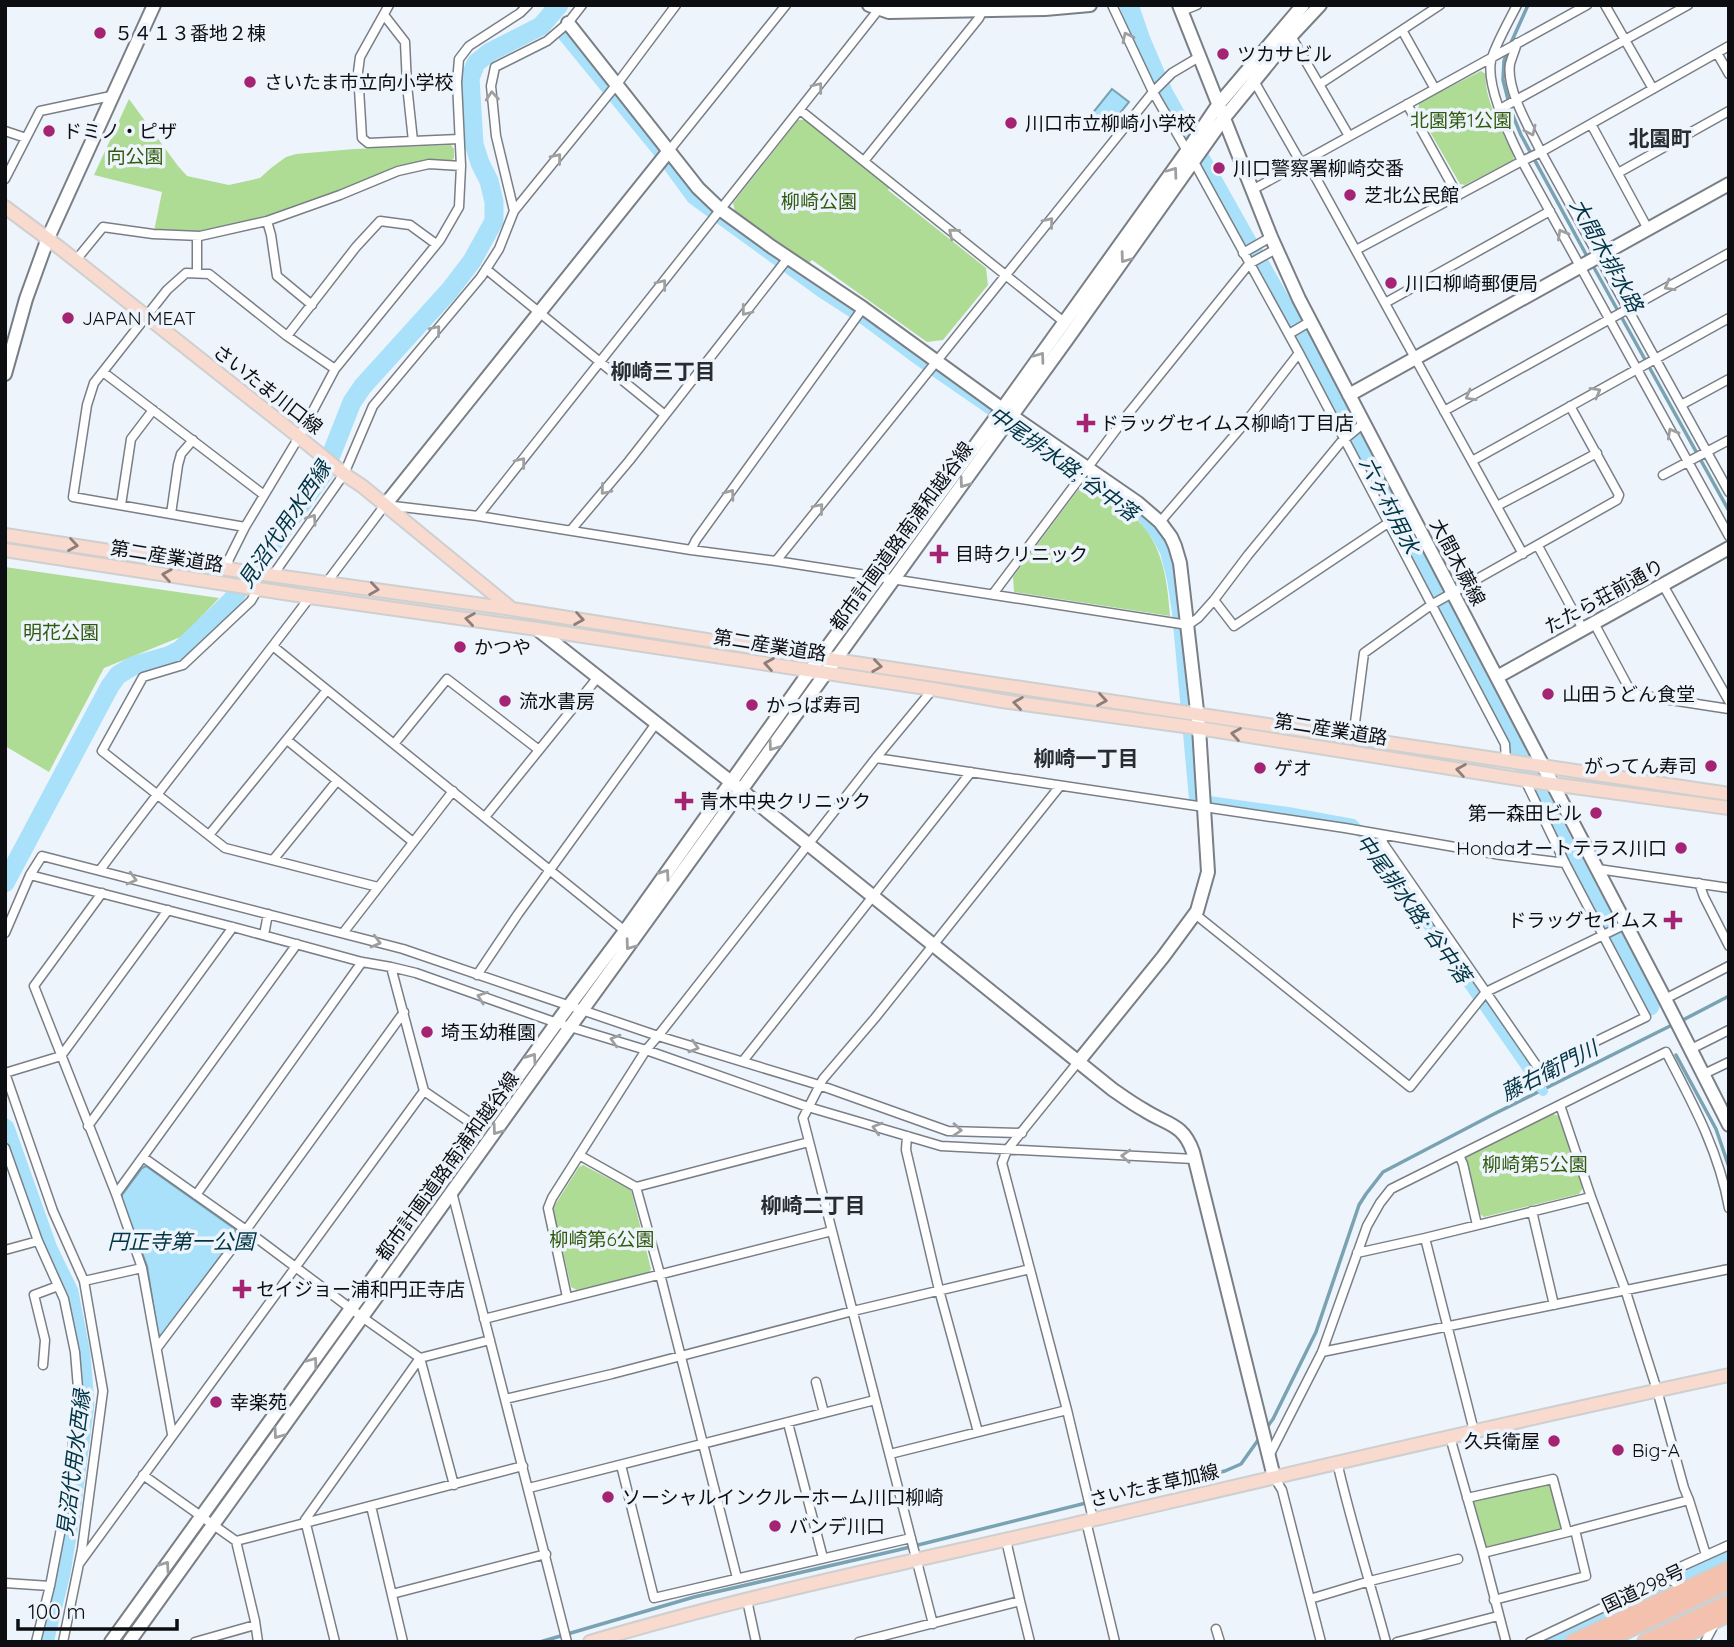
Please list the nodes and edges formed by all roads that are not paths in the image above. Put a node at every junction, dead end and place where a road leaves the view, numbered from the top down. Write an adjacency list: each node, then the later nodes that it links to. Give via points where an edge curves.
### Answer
1 (154, 5): 37 (street)
2 (389, 5): 20 (street)
3 (528, 5): 49 (street, via 459,58)
4 (582, 5): 21 (street)
5 (677, 5): 32 (street)
6 (786, 5): 51 (street)
7 (1090, 5): 18 (street)
8 (1112, 5): 34 (street, one-way to 8)
9 (1197, 5): 19 (street)
10 (1303, 5): 40 (street, 都市計画道路南浦和越谷線)
11 (1320, 5): 23 (street, 都市計画道路南浦和越谷線)
12 (1440, 5): 22 (street)
13 (1517, 5): 29 (street)
14 (1587, 5): 25 (street)
15 (1605, 5): 24 (street)
16 (1688, 5): 24 (street)
17 (874, 7): 18 (street, via 890,12); 42 (street, one-way to 17)
18 (982, 8): 55 (street)
19 (1180, 8): 28 (street, 大間木蕨線)
20 (384, 15): 50 (street, via 405,42); 50 (street, via 360,57 362,138 368,143)
21 (568, 23): 32 (street); 65 (street, one-way to 21, via 496,136 491,86 495,67 547,41)
22 (1402, 30): 33 (street); 35 (street)
23 (1291, 36): 31 (street, 都市計画道路南浦和越谷線); 33 (street)
24 (1625, 40): 36 (street); 38 (street)
25 (1515, 44): 29 (street); 38 (street, via 1510,65)
26 (1729, 46): 27 (street)
27 (1717, 53): 30 (street); 36 (street)
28 (1199, 57): 34 (street); 40 (street, 大間木蕨線)
29 (1491, 58): 35 (street); 41 (street, via 1493,93)
30 (1729, 74)
31 (1254, 81): 44 (street, 都市計画道路南浦和越谷線); 56 (street)
32 (617, 84): 51 (street); 65 (street, one-way to 32)
33 (1320, 84): 47 (street)
34 (1157, 87): 53 (street); 83 (street, one-way to 34)
35 (1435, 89): 39 (street)
36 (1653, 89): 45 (street)
37 (111, 96): 48 (street, via 40,111); 70 (street)
38 (1514, 100): 41 (street); 52 (street, one-way to 52)
39 (1407, 104): 47 (street); 62 (street)
40 (1218, 105): 44 (street, 大間木蕨線); 53 (street, 都市計画道路南浦和越谷線)
41 (1502, 107): 54 (street, via 1508,132)
42 (800, 110): 55 (street); 64 (street)
43 (1729, 111): 58 (street)
44 (1224, 118): 53 (street, 都市計画道路南浦和越谷線); 61 (street, 大間木蕨線)
45 (1591, 124): 52 (street); 58 (street)
46 (5, 131): 48 (street)
47 (1349, 136): 56 (street)
48 (26, 138): 59 (street)
49 (458, 139): 50 (street); 57 (street)
50 (413, 141)
51 (668, 152): 64 (street); 88 (street)
52 (1539, 153): 54 (street); 76 (street)
53 (1191, 157): 74 (street); 93 (street, 都市計画道路南浦和越谷線, one-way to 53); 112 (street, 都市計画道路南浦和越谷線, one-way to 112)
54 (1524, 160): 62 (street); 66 (street)
55 (864, 161): 83 (street, one-way to 55)
56 (1304, 162): 61 (street); 73 (street)
57 (461, 166): 67 (street, via 429,164 398,171); 72 (street, via 459,206)
58 (1618, 173): 68 (street)
59 (5, 180)
60 (1727, 188): 68 (street)
61 (1252, 190): 71 (street, 大間木蕨線)
62 (1458, 196): 73 (street)
63 (5, 207): 70 (main road, さいたま川口線)
64 (721, 210): 77 (street); 99 (street, one-way to 64)
65 (514, 211): 81 (street)
66 (1550, 212): 80 (street, one-way to 66); 84 (street)
67 (267, 221): 69 (street); 85 (street, via 277,276)
68 (1648, 229): 76 (street)
69 (197, 236): 78 (street, via 103,226); 82 (street)
70 (48, 238): 78 (main road, さいたま川口線); 104 (street)
71 (1273, 243): 74 (street); 79 (street); 92 (street, 大間木蕨線)
72 (436, 244): 85 (street, via 410,225 380,221); 101 (street)
73 (1356, 250): 84 (street)
74 (1243, 253): 79 (street)
75 (1729, 253): 87 (street, one-way to 87)
76 (1598, 256): 80 (street); 87 (street)
77 (788, 258): 86 (street); 111 (street, one-way to 111)
78 (76, 260): 89 (main road, さいたま川口線)
79 (1249, 264): 94 (street); 122 (street)
80 (1580, 266): 91 (street); 97 (street)
81 (486, 269): 88 (street); 123 (street, one-way to 81, via 373,406)
82 (197, 273): 89 (street, via 186,273); 95 (street, via 209,274)
83 (1006, 275): 93 (street); 100 (street)
84 (1385, 303): 97 (street)
85 (312, 305): 95 (street)
86 (863, 308): 100 (street); 141 (street, one-way to 86)
87 (1627, 309): 91 (street); 98 (street)
88 (540, 313): 99 (street); 128 (street)
89 (147, 317): 103 (street); 114 (main road, さいたま川口線)
90 (1729, 318): 98 (street)
91 (1609, 319): 102 (street); 110 (street, one-way to 110)
92 (1311, 321): 94 (street); 106 (street, 大間木蕨線)
93 (1064, 322): 112 (street, 都市計画道路南浦和越谷線, one-way to 93)
94 (1289, 334): 96 (street)
95 (288, 336): 101 (street)
96 (1299, 353): 115 (street); 132 (street)
97 (1415, 358): 106 (street); 110 (street)
98 (1655, 359): 102 (street); 107 (street)
99 (599, 363): 111 (street); 131 (street, one-way to 99)
100 (933, 366): 112 (street); 143 (street, one-way to 100)
101 (335, 369): 114 (street)
102 (1637, 369): 108 (street, one-way to 102); 121 (street, one-way to 102)
103 (103, 372): 109 (street); 127 (street, via 87,405 73,497)
104 (5, 374)
105 (1729, 379): 107 (street)
106 (1349, 395): 113 (street, 大間木蕨線)
107 (1681, 405): 118 (street)
108 (1570, 407): 119 (street); 120 (street)
109 (153, 410): 116 (street); 127 (street, via 131,439)
110 (1444, 411): 120 (street)
111 (665, 415): 135 (street, one-way to 135)
112 (1004, 417): 122 (street); 146 (street, 都市計画道路南浦和越谷線); 147 (street, 都市計画道路南浦和越谷線, one-way to 147)
113 (1364, 423): 115 (street); 151 (street, 大間木蕨線)
114 (299, 437): 123 (main road, さいたま川口線); 126 (street)
115 (1345, 439): 133 (street); 154 (street)
116 (193, 440): 126 (street); 130 (street, via 177,465)
117 (1729, 440): 118 (street)
118 (1706, 452): 121 (street); 125 (street)
119 (1597, 453): 129 (street); 138 (street, via 1619,495 1617,500)
120 (1472, 460): 129 (street)
121 (1688, 462): 124 (street); 137 (street)
122 (1085, 470): 132 (street, via 1138,503); 152 (street)
123 (341, 473): 128 (main road, さいたま川口線); 145 (street, one-way to 123)
124 (1663, 475)
125 (1729, 492)
126 (264, 495): 134 (street)
127 (121, 505): 130 (street)
128 (385, 505): 131 (street); 148 (street); 156 (main road, さいたま川口線)
129 (1497, 506): 142 (street)
130 (171, 514): 134 (street)
131 (478, 516): 135 (street)
132 (1160, 523): 157 (street, via 1171,537 1180,563)
133 (1388, 523): 154 (street, via 1234,626); 155 (street)
134 (246, 527): 144 (street)
135 (571, 530): 141 (street)
136 (5, 535): 144 (main road, 第二産業道路, one-way to 144)
137 (1729, 536)
138 (1538, 546): 142 (street); 158 (street)
139 (1729, 548): 149 (street, たたら荘前通り)
140 (5, 550): 150 (main road, 第二産業道路, one-way to 140)
141 (691, 550): 143 (street)
142 (1523, 554): 151 (street)
143 (776, 561): 146 (street)
144 (228, 569): 145 (main road, 第二産業道路)
145 (273, 575): 148 (main road, 第二産業道路)
146 (880, 576): 147 (street); 161 (street, 都市計画道路南浦和越谷線)
147 (895, 579): 152 (street); 162 (street, 都市計画道路南浦和越谷線)
148 (327, 582): 156 (main road, 第二産業道路, one-way to 156)
149 (1663, 585): 158 (street, たたら荘前通り); 169 (street)
150 (247, 588): 153 (main road, 第二産業道路); 187 (street, via 251,601 183,665 143,677 102,751)
151 (1452, 593): 155 (street); 166 (street, 大間木蕨線)
152 (993, 594): 157 (street)
153 (310, 597): 159 (main road, 第二産業道路, one-way to 153); 160 (street)
154 (1214, 600): 157 (street)
155 (1431, 604): 173 (street, via 1364,653); 178 (street)
156 (512, 609): 159 (main road, さいたま川口線); 161 (main road, 第二産業道路, one-way to 161)
157 (1188, 625): 171 (street)
158 (1589, 626): 166 (street, たたら荘前通り); 170 (street, via 1632,694)
159 (537, 629): 163 (main road, 第二産業道路, one-way to 159); 165 (street)
160 (274, 647): 168 (street); 187 (street)
161 (820, 657): 162 (main road, 第二産業道路); 163 (street, 都市計画道路南浦和越谷線)
162 (836, 660): 164 (street, 都市計画道路南浦和越谷線); 171 (main road, 第二産業道路, one-way to 171)
163 (811, 671): 164 (main road, 第二産業道路); 184 (street, 都市計画道路南浦和越谷線)
164 (826, 673): 167 (main road, 第二産業道路); 184 (street, 都市計画道路南浦和越谷線, one-way to 184)
165 (598, 677): 172 (street); 176 (street)
166 (1497, 677): 179 (street, 大間木蕨線)
167 (933, 689): 171 (main road, 第二産業道路, one-way to 167, via 1002,701); 177 (street)
168 (327, 690): 174 (street); 175 (street)
169 (1729, 702)
170 (1729, 709)
171 (1190, 720): 173 (main road, 第二産業道路); 181 (main road, 第二産業道路, one-way to 171); 189 (street)
172 (657, 722): 184 (street); 200 (street)
173 (1353, 738): 178 (main road, 第二産業道路)
174 (287, 740): 182 (street); 192 (street)
175 (394, 744): 176 (street, via 447,679); 186 (street)
176 (539, 750): 191 (street)
177 (876, 758): 180 (street); 195 (street)
178 (1516, 763): 179 (main road, 第二産業道路)
179 (1544, 767): 183 (street, 大間木蕨線); 188 (main road, 第二産業道路)
180 (971, 772): 185 (street); 206 (street)
181 (1529, 780): 183 (main road, 第二産業道路); 197 (street)
182 (337, 781): 194 (street); 196 (street)
183 (1553, 784): 190 (main road, 第二産業道路); 198 (street, 大間木蕨線)
184 (736, 786): 195 (street); 212 (street, 都市計画道路南浦和越谷線, one-way to 184); 226 (street, 都市計画道路南浦和越谷線, one-way to 226)
185 (1060, 786): 189 (street); 218 (street)
186 (453, 791): 191 (street); 194 (street)
187 (157, 793): 192 (street); 199 (street)
188 (1729, 794)
189 (1204, 806): 193 (street); 209 (street, via 1208,872)
190 (1729, 808)
191 (485, 817): 200 (street)
192 (209, 835): 196 (street, via 225,848)
193 (1382, 835): 197 (street); 224 (street, via 1383,843)
194 (413, 842): 203 (street)
195 (808, 844): 206 (street); 231 (street)
196 (273, 860): 203 (street)
197 (1565, 863): 216 (street)
198 (1598, 869): 202 (street); 210 (street, 大間木蕨線)
199 (100, 870): 201 (street, via 42,856); 208 (street, one-way to 208)
200 (550, 870): 212 (street); 223 (street)
201 (30, 875): 205 (street); 213 (street)
202 (1699, 883): 204 (street); 219 (street)
203 (378, 887): 214 (street)
204 (1729, 888)
205 (102, 893): 207 (street); 234 (street, via 34,986)
206 (873, 897): 218 (street); 235 (street)
207 (168, 910): 211 (street); 234 (street)
208 (268, 914): 214 (street); 215 (street)
209 (1195, 914): 224 (street, via 1410,1087); 236 (street)
210 (1626, 924): 216 (street); 225 (street, 大間木蕨線)
211 (233, 927): 215 (street); 244 (street)
212 (625, 931): 226 (street, 都市計画道路南浦和越谷線)
213 (5, 933)
214 (343, 933): 223 (street, one-way to 223)
215 (264, 935): 217 (street)
216 (1603, 936): 224 (street); 224 (street, via 1646,1017 1539,1069)
217 (297, 944): 220 (street); 253 (street)
218 (933, 946): 236 (street); 239 (street)
219 (1729, 946)
220 (362, 962): 222 (street); 258 (street)
221 (1729, 966): 225 (street)
222 (391, 967): 227 (street); 228 (street, one-way to 222)
223 (477, 975): 226 (street)
224 (1486, 992)
225 (1668, 1004): 232 (street, 大間木蕨線)
226 (575, 1009): 228 (street, 都市計画道路南浦和越谷線); 229 (street, 都市計画道路南浦和越谷線); 231 (street)
227 (404, 1012): 240 (street); 263 (street)
228 (557, 1023): 229 (street); 245 (street, 都市計画道路南浦和越谷線, one-way to 228)
229 (570, 1027): 233 (street, one-way to 229); 256 (street, 都市計画道路南浦和越谷線, one-way to 256)
230 (1729, 1030): 232 (street)
231 (658, 1036): 233 (street); 235 (street, one-way to 235)
232 (1688, 1044): 238 (street, 大間木蕨線)
233 (646, 1049): 242 (street); 251 (street)
234 (61, 1056): 244 (street); 274 (street, via 5,1073 53,1211)
235 (743, 1061): 239 (street)
236 (1078, 1062): 246 (street); 254 (street, via 1146,1112 1179,1129 1190,1143)
237 (1729, 1062): 238 (street)
238 (1704, 1074): 243 (street, 大間木蕨線)
239 (819, 1085): 242 (street); 246 (street, one-way to 246, via 948,1131)
240 (424, 1091): 245 (street); 269 (street)
241 (1560, 1105): 252 (street); 259 (street); 260 (street, via 1666,1052 1703,1124)
242 (808, 1107): 247 (street, one-way to 242); 248 (street, via 803,1118)
243 (1729, 1125)
244 (88, 1126): 257 (street)
245 (481, 1130): 281 (street, 都市計画道路南浦和越谷線)
246 (1022, 1133): 250 (street)
247 (907, 1136): 250 (street, via 941,1146); 277 (street, via 906,1150)
248 (809, 1142): 255 (street); 264 (street)
249 (5, 1149): 266 (street)
250 (1007, 1150): 254 (street, one-way to 250); 271 (street, via 1002,1163)
251 (579, 1155): 255 (street); 278 (street, via 548,1208)
252 (1460, 1155): 262 (street); 268 (street, via 1391,1189 1367,1226)
253 (144, 1158): 257 (street); 258 (street)
254 (1194, 1159): 303 (street)
255 (636, 1187): 273 (street)
256 (452, 1192): 281 (street, 都市計画道路南浦和越谷線); 282 (street)
257 (116, 1194): 270 (street)
258 (197, 1195): 263 (street)
259 (1591, 1197): 261 (street); 276 (street)
260 (1729, 1208)
261 (1532, 1211): 262 (street); 279 (street)
262 (1477, 1225): 265 (street)
263 (246, 1230): 269 (street); 285 (street)
264 (832, 1231): 273 (street); 280 (street)
265 (1425, 1238): 268 (street); 283 (street)
266 (38, 1241): 267 (street); 275 (street)
267 (5, 1250)
268 (1357, 1253): 286 (street)
269 (296, 1266): 281 (street); 300 (street)
270 (142, 1268): 274 (street); 285 (street)
271 (1030, 1269): 277 (street); 295 (street)
272 (1729, 1269): 276 (street)
273 (660, 1274): 278 (street); 287 (street)
274 (84, 1282): 330 (street, via 103,1391)
275 (58, 1286): 289 (street, via 34,1295 45,1340); 337 (street, via 75,1352 79,1400)
276 (1625, 1289): 279 (street); 292 (street)
277 (939, 1290): 280 (street); 299 (street)
278 (567, 1297): 282 (street)
279 (1554, 1305): 283 (street)
280 (853, 1311): 287 (street); 294 (street)
281 (356, 1313): 288 (street); 315 (street, 都市計画道路南浦和越谷線, one-way to 281); 318 (street, 都市計画道路南浦和越谷線, one-way to 318)
282 (484, 1318): 284 (street)
283 (1447, 1327): 286 (street); 298 (street)
284 (490, 1340): 288 (street); 293 (street)
285 (157, 1348): 300 (street)
286 (1322, 1352): 303 (street)
287 (680, 1357): 293 (street); 302 (street)
288 (420, 1358): 310 (street); 317 (street)
289 (43, 1365)
290 (1729, 1375): 292 (main road, さいたま草加線)
291 (816, 1382): 296 (street)
292 (1657, 1390): 298 (main road, さいたま草加線); 313 (street)
293 (505, 1399): 307 (street)
294 (875, 1401): 296 (street); 304 (street)
295 (1067, 1410): 299 (street); 316 (street)
296 (824, 1413): 297 (street)
297 (788, 1423): 302 (street); 327 (street)
298 (1475, 1431): 301 (main road, さいたま草加線)
299 (978, 1432): 304 (street)
300 (172, 1434): 308 (street)
301 (1450, 1437): 305 (main road, さいたま草加線); 312 (street)
302 (703, 1444): 306 (street); 332 (street)
303 (1267, 1449): 309 (street)
304 (890, 1454): 320 (street)
305 (1337, 1462): 309 (main road, さいたま草加線); 334 (street)
306 (621, 1465): 311 (street); 332 (street, via 654,1598)
307 (523, 1466): 310 (street); 311 (street)
308 (143, 1475): 315 (street); 330 (street)
309 (1274, 1477): 316 (main road, さいたま草加線); 340 (street, via 1282,1490)
310 (454, 1485): 314 (street)
311 (529, 1488): 325 (street)
312 (1467, 1498): 319 (street, via 1553,1479); 324 (street)
313 (1689, 1500): 319 (street); 326 (street)
314 (371, 1506): 317 (street); 339 (street)
315 (201, 1515): 318 (street); 353 (street, 都市計画道路南浦和越谷線, one-way to 315)
316 (1090, 1516): 321 (main road, さいたま草加線); 365 (street)
317 (305, 1523): 322 (street); 357 (street)
318 (213, 1524): 322 (street); 354 (street, 都市計画道路南浦和越谷線)
319 (1571, 1531): 324 (street); 342 (street, via 1586,1576)
320 (911, 1538): 327 (street); 329 (street)
321 (1006, 1540): 329 (main road, さいたま草加線); 343 (street)
322 (236, 1541): 348 (street)
323 (1729, 1545): 326 (street)
324 (1483, 1553): 342 (street)
325 (546, 1554): 339 (street); 359 (street)
326 (1706, 1555): 333 (street, via 1672,1572)
327 (823, 1558): 332 (street)
328 (1458, 1559): 334 (street)
329 (917, 1560): 341 (main road, さいたま草加線); 347 (street)
330 (79, 1564): 352 (street)
331 (1729, 1569): 338 (highway, 国道298号)
332 (737, 1578)
333 (1670, 1579): 338 (street); 371 (street)
334 (1370, 1581): 340 (street); 368 (street)
335 (5, 1583): 337 (street)
336 (1729, 1583): 373 (highway)
337 (50, 1586): 351 (street)
338 (1686, 1589): 372 (highway, 国道298号)
339 (392, 1594): 358 (street)
340 (1310, 1599): 367 (street)
341 (747, 1600): 360 (main road, さいたま草加線); 361 (street)
342 (1494, 1600): 345 (street)
343 (1020, 1601): 347 (street); 364 (street)
344 (1729, 1602): 374 (highway)
345 (1498, 1616): 369 (street); 370 (street)
346 (1722, 1617): 375 (highway); 376 (street)
347 (933, 1624): 350 (street)
348 (255, 1625): 355 (street); 356 (street)
349 (1216, 1629): 366 (street)
350 (901, 1632): 362 (street); 363 (street)
351 (36, 1642)
352 (63, 1642)
353 (111, 1642)
354 (129, 1642)
355 (195, 1642)
356 (258, 1642)
357 (335, 1642)
358 (403, 1642)
359 (568, 1642)
360 (590, 1642)
361 (756, 1642)
362 (859, 1642)
363 (903, 1642)
364 (1030, 1642)
365 (1115, 1642)
366 (1220, 1642)
367 (1321, 1642)
368 (1386, 1642)
369 (1397, 1642)
370 (1506, 1642)
371 (1530, 1642)
372 (1573, 1642)
373 (1603, 1642)
374 (1645, 1642)
375 (1671, 1642)
376 (1705, 1642)

